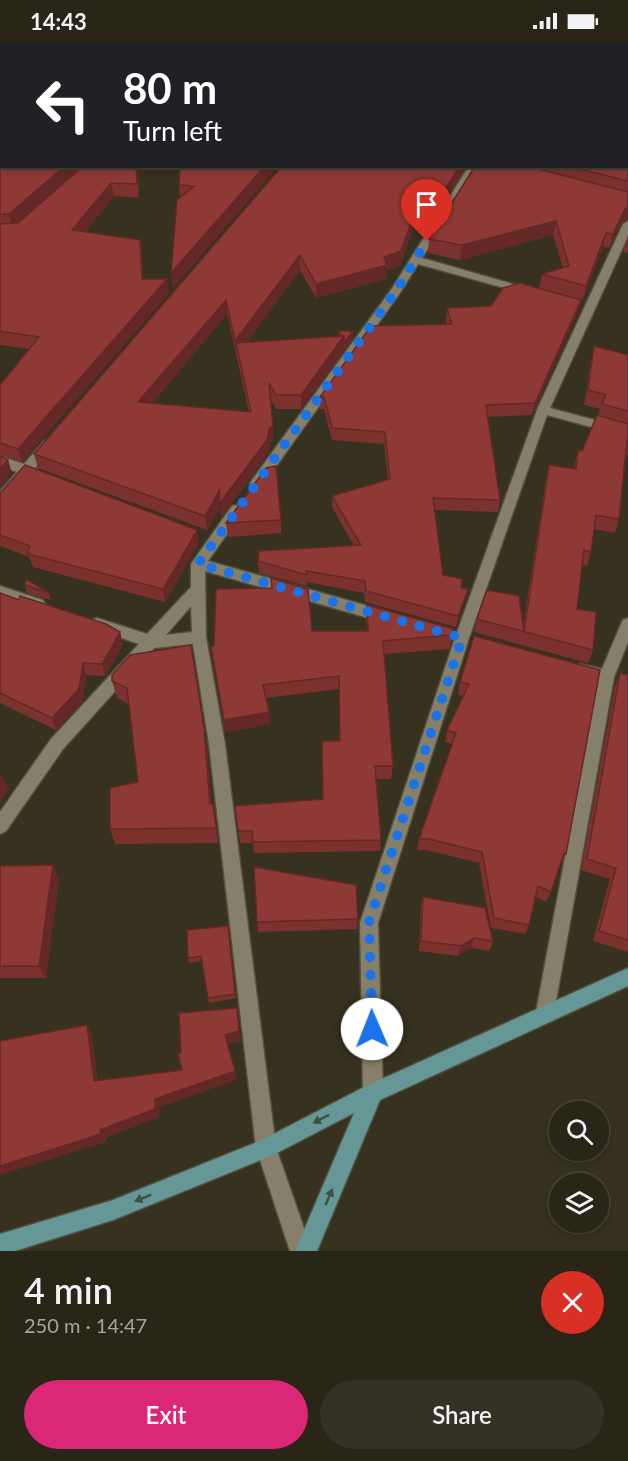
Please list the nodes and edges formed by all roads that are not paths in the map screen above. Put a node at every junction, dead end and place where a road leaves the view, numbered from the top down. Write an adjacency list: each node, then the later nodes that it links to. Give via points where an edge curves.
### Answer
1 (473, 168): 3 (street)
2 (628, 224): 5 (street, via 584,307)
3 (415, 260): 4 (street); 12 (street, via 209,539)
4 (535, 294)
5 (543, 410): 6 (street); 26 (street, via 462,638 369,922)
6 (628, 433)
7 (57, 435): 9 (street)
8 (0, 460): 9 (street)
9 (26, 470): 10 (street); 11 (street)
10 (48, 478)
11 (0, 500)
12 (198, 564): 13 (street); 17 (street)
13 (198, 589): 19 (street); 20 (street)
14 (0, 592): 15 (street)
15 (54, 610)
16 (87, 621): 20 (street)
17 (405, 622)
18 (628, 624): 22 (street)
19 (199, 638): 20 (street); 27 (street, via 217,744)
20 (152, 642): 23 (street, via 57,744)
21 (562, 665): 22 (street)
22 (606, 677): 25 (street)
23 (0, 826)
24 (628, 976): 25 (street)
25 (545, 1012): 26 (street)
26 (373, 1093): 27 (street, one-way to 27); 30 (street, one-way to 26)
27 (266, 1148): 28 (street, one-way to 28, via 113,1210); 29 (street)
28 (0, 1245)
29 (301, 1251)
30 (306, 1251)

